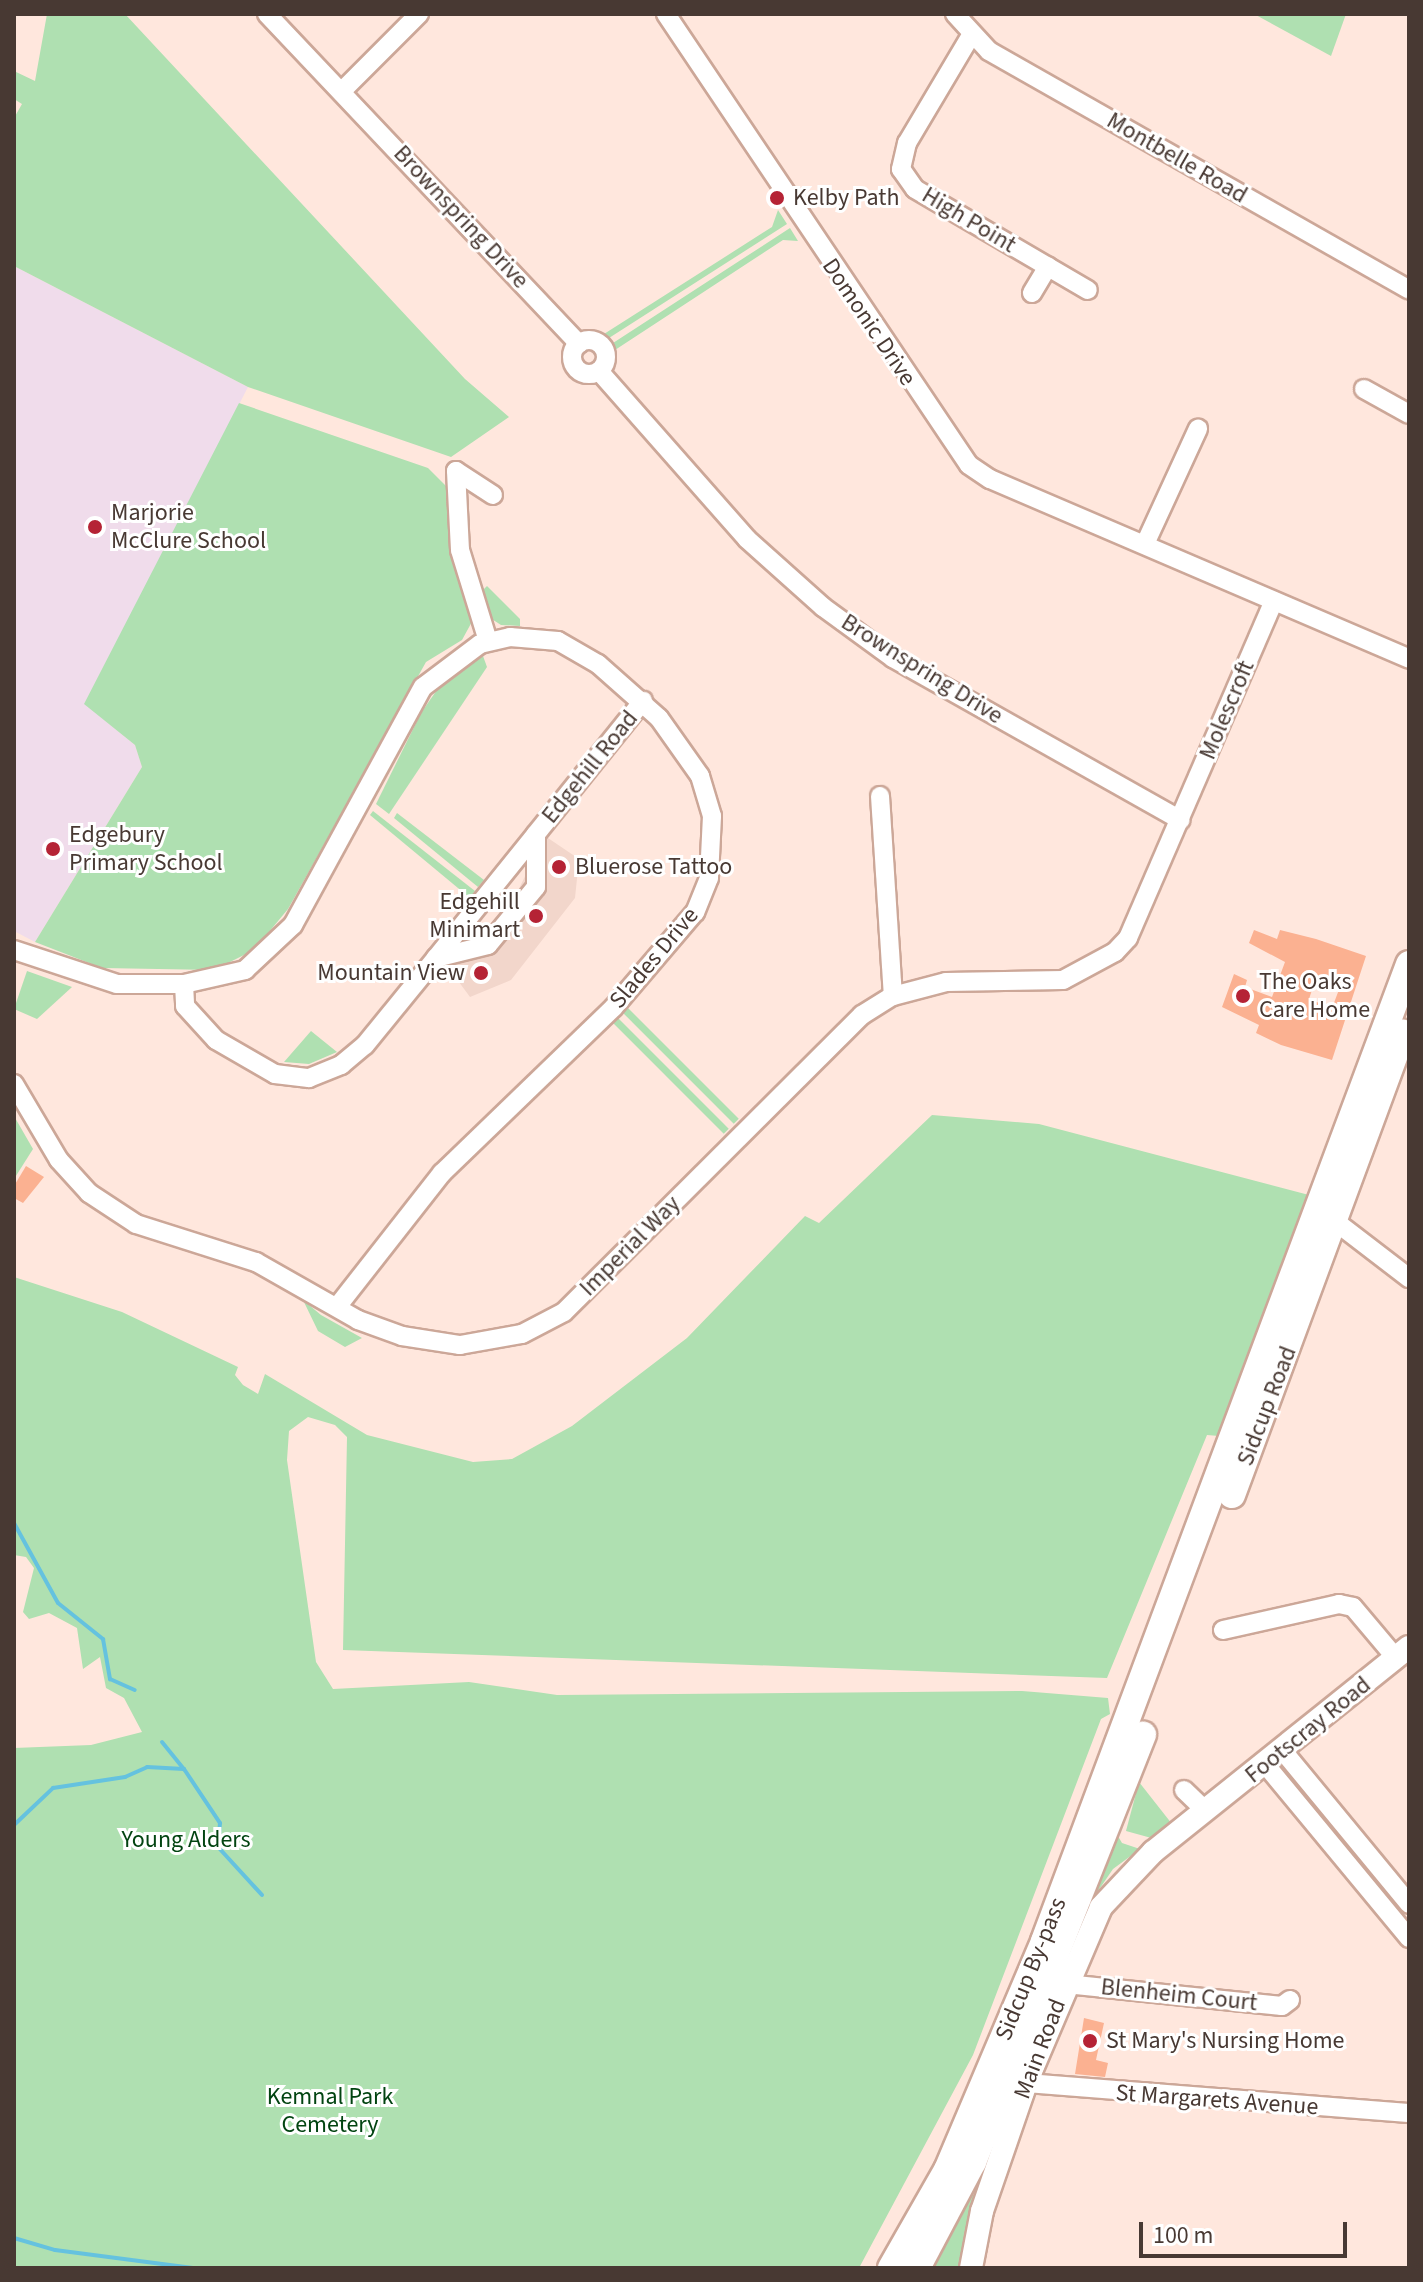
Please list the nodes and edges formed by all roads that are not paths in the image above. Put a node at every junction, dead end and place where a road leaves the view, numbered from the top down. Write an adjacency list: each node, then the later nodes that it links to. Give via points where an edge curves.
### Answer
1 (267, 14): 6 (street, Brownspring Drive)
2 (419, 14): 6 (street)
3 (666, 14): 15 (street, Domonic Drive, via 969,465 990,479)
4 (955, 14): 5 (street, Montbelle Road)
5 (970, 37): 7 (street, High Point, via 907,143 901,169 915,189); 8 (street, Montbelle Road)
6 (342, 91): 21 (street, Brownspring Drive, via 579,344 573,359 577,369 599,371 747,539 823,607 893,658)
7 (1048, 266): 9 (street, High Point); 10 (street)
8 (1409, 289)
9 (1088, 290)
10 (1032, 293)
11 (1364, 389): 12 (street)
12 (1409, 414)
13 (1198, 429): 15 (street)
14 (493, 495): 17 (street, via 456,471 460,550)
15 (1145, 544): 16 (street, Domonic Drive)
16 (1274, 601): 18 (street, Domonic Drive); 21 (street, Molescroft)
17 (488, 641): 19 (street, Slades Drive, via 558,641 598,664); 26 (street, Slades Drive, via 460,653 423,687 293,925 245,970)
18 (1409, 659)
19 (643, 701): 22 (street, Edgehill Road); 34 (street, Slades Drive, via 690,756 707,796 711,861 695,912 613,1008 442,1173)
20 (880, 796): 27 (street)
21 (1180, 820): 27 (street, Imperial Way, via 1128,938 1100,964 1063,980 965,980)
22 (536, 834): 24 (street, Edgehill Road); 24 (street, Edgehill Road, via 536,887 488,945)
23 (15, 954): 26 (street, Slades Drive, via 117,984)
24 (436, 958): 26 (street, Edgehill Road, via 365,1045 341,1065 309,1078 275,1074 216,1040 185,1006)
25 (1409, 964): 37 (highway, Sidcup Road)
26 (184, 984)
27 (893, 996): 34 (street, Imperial Way, via 862,1015 564,1312 494,1341 433,1343 386,1332)
28 (1407, 1029): 30 (highway, Sidcup Road)
29 (14, 1084): 34 (street, Imperial Way, via 44,1143 104,1205 163,1235 256,1262)
30 (1336, 1222): 31 (street); 32 (highway, Sidcup Road)
31 (1360, 1246): 32 (street); 33 (street)
32 (1326, 1249): 40 (highway, Sidcup Road)
33 (1409, 1278)
34 (337, 1307)
35 (1223, 1630): 36 (street, via 1339,1604 1353,1607)
36 (1403, 1653): 38 (main road, Footscray Road)
37 (1152, 1661): 50 (highway, Sidcup By-pass, via 947,2170)
38 (1274, 1757): 41 (main road, Footscray Road); 43 (street); 44 (street)
39 (1184, 1790): 41 (street)
40 (1121, 1794): 51 (highway, Sidcup By-pass, via 973,2162)
41 (1206, 1811): 42 (main road, Footscray Road)
42 (1153, 1852): 46 (main road, Main Road, via 1101,1907)
43 (1409, 1905): 44 (street)
44 (1393, 1919): 45 (street)
45 (1409, 1938)
46 (1066, 1984): 47 (street, Blenheim Court, via 1282,2006); 48 (main road, Main Road)
47 (1290, 2000)
48 (1026, 2083): 49 (street, St Margarets Avenue); 52 (main road, Main Road, via 982,2211)
49 (1409, 2113)
50 (891, 2268)
51 (917, 2268)
52 (971, 2268)

